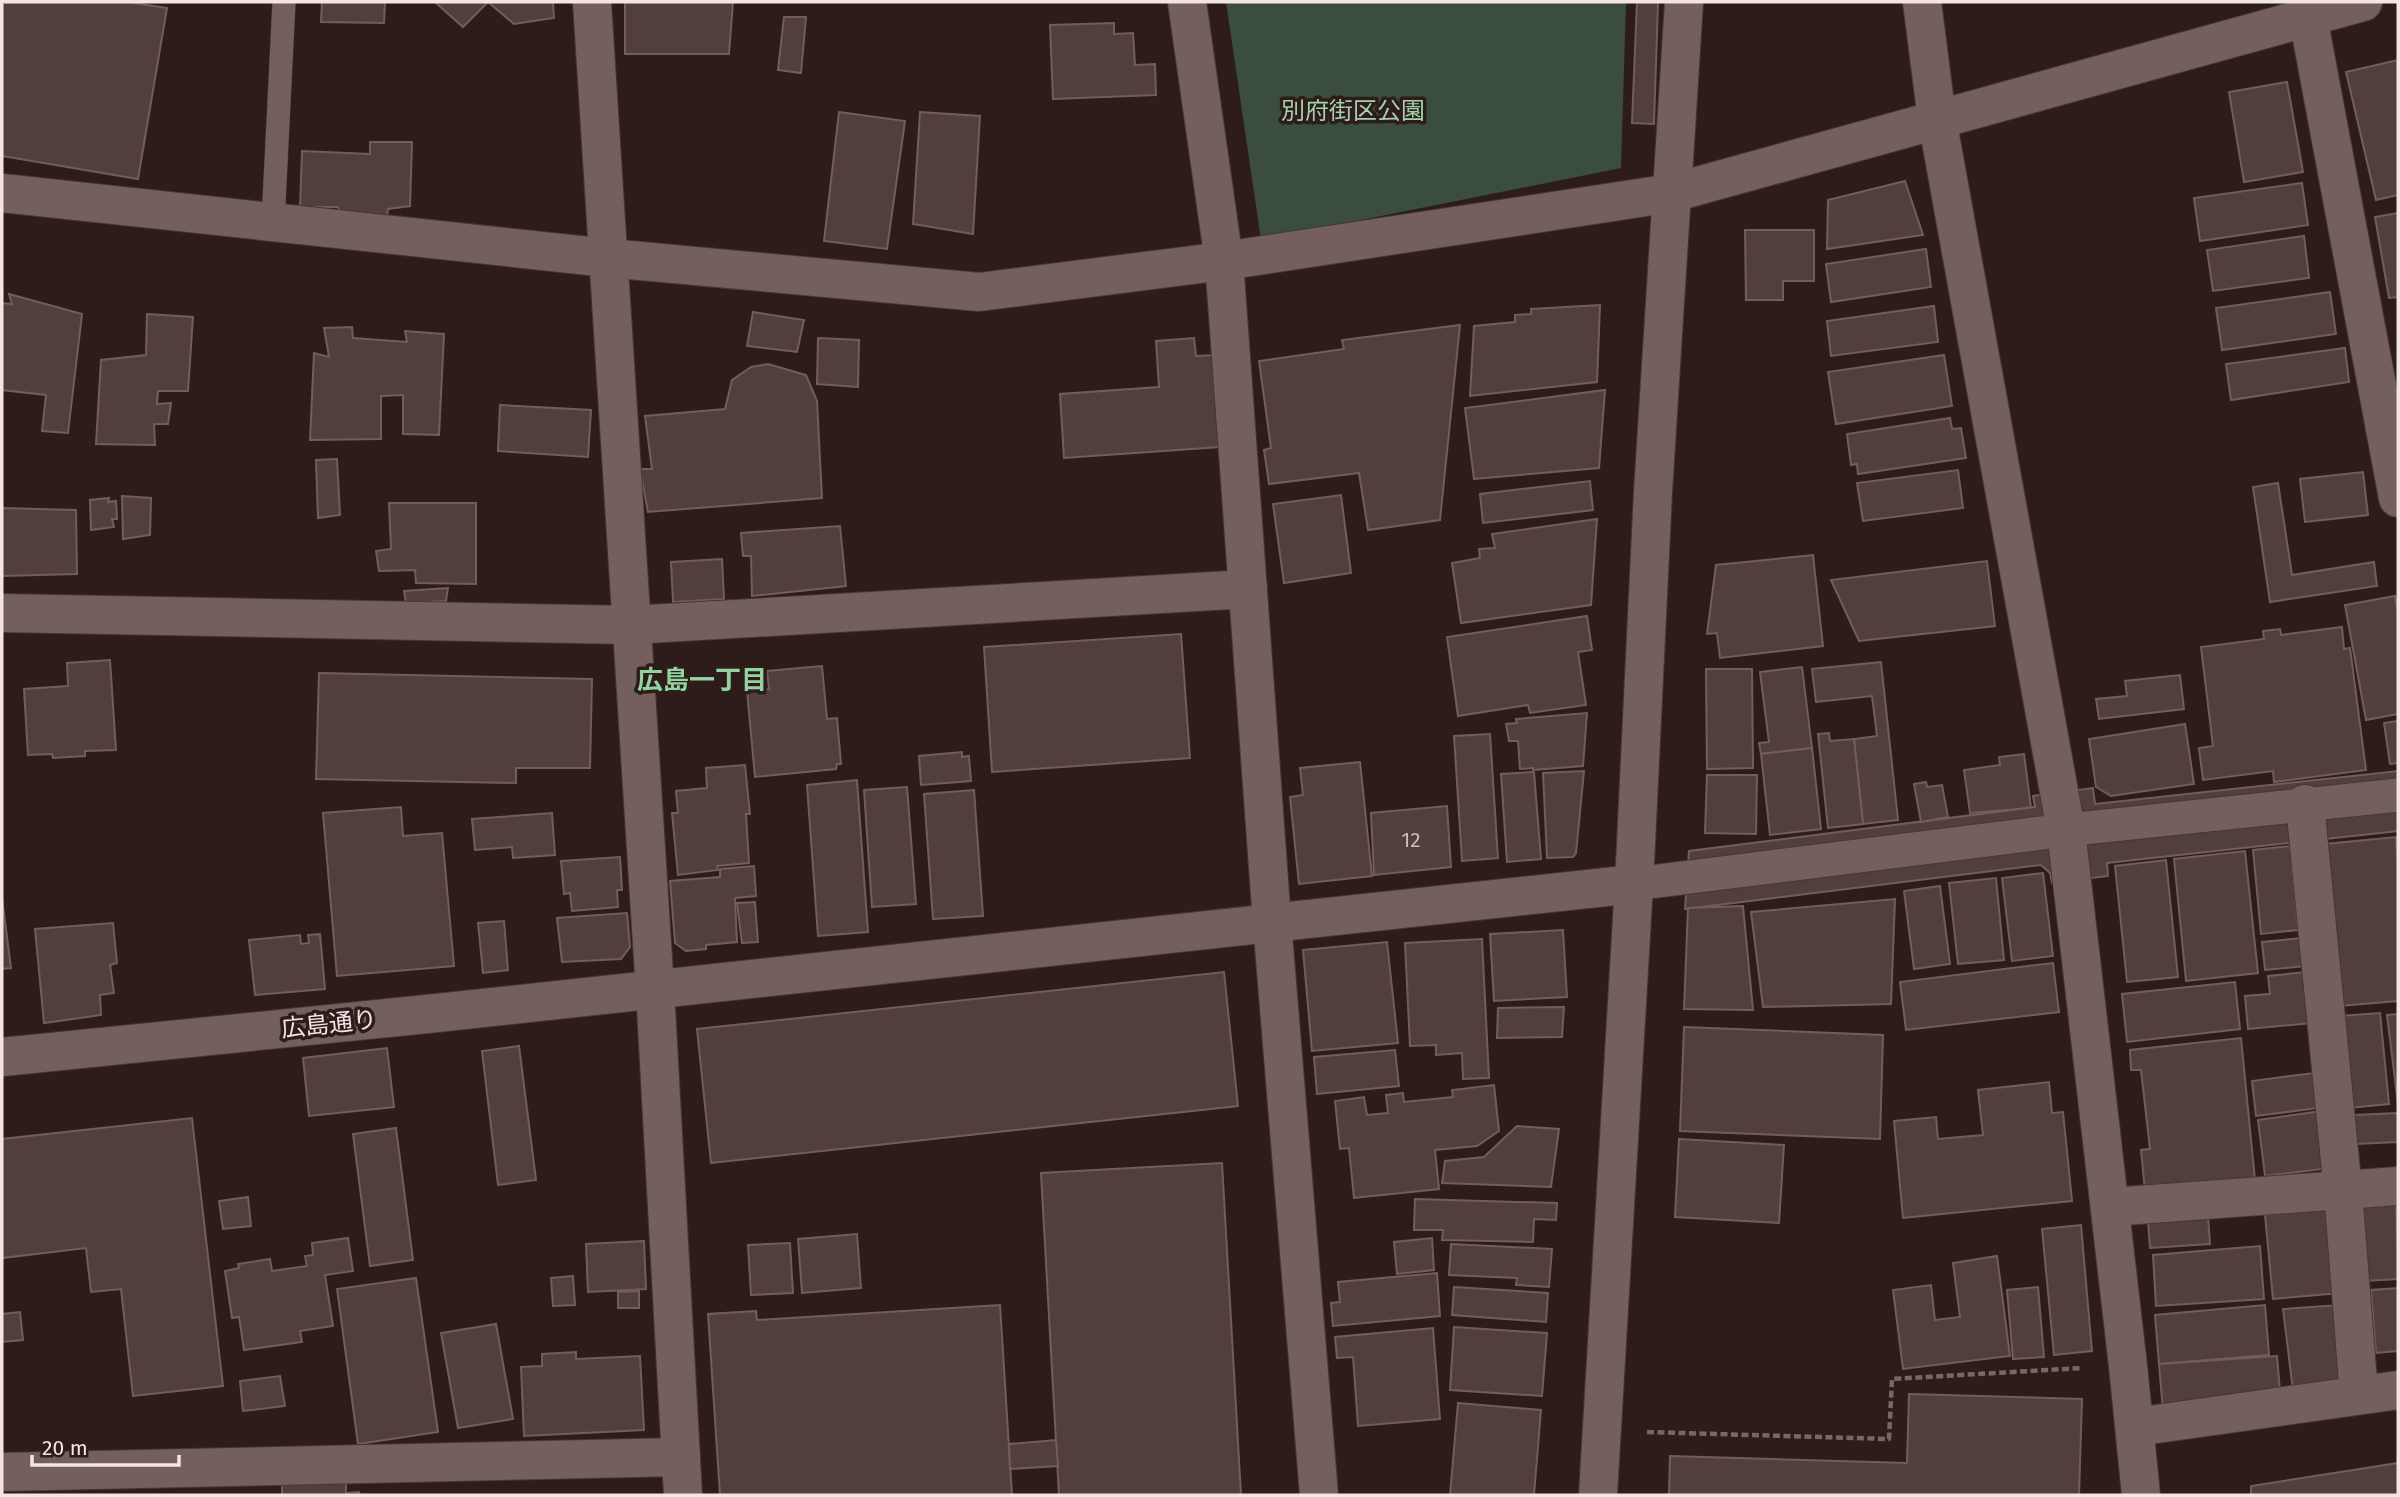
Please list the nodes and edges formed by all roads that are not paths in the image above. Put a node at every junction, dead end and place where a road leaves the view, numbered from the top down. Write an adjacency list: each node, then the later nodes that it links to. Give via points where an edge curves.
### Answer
1 (284, 2): 11 (lane)
2 (592, 2): 12 (street)
3 (1187, 2): 13 (street)
4 (1684, 2): 10 (street)
5 (1922, 2): 8 (street)
6 (2363, 2): 7 (street)
7 (2308, 17): 8 (street); 14 (street)
8 (1937, 120): 10 (street); 20 (street)
9 (2, 193): 11 (street)
10 (1672, 193): 13 (street); 21 (street)
11 (273, 222): 12 (street)
12 (608, 258): 13 (street, via 979,292); 17 (street)
13 (1224, 261): 15 (street)
14 (2398, 498)
15 (1248, 589): 17 (street); 22 (street)
16 (2, 613): 17 (street)
17 (631, 625): 23 (street)
18 (2398, 795): 19 (street)
19 (2305, 804): 20 (street); 26 (street)
20 (2066, 830): 21 (street); 27 (street)
21 (1634, 884): 22 (street, 広島通り); 35 (street)
22 (1272, 922): 23 (street, 広島通り); 34 (street)
23 (655, 990): 24 (street, 広島通り); 31 (street)
24 (2, 1057)
25 (2398, 1186): 26 (street)
26 (2343, 1191): 27 (street); 29 (street)
27 (2110, 1207): 30 (street)
28 (2398, 1390): 29 (street)
29 (2359, 1395): 30 (street)
30 (2135, 1427): 36 (street)
31 (681, 1457): 32 (street); 33 (street)
32 (2, 1472)
33 (683, 1495)
34 (1319, 1495)
35 (1598, 1495)
36 (2141, 1495)

